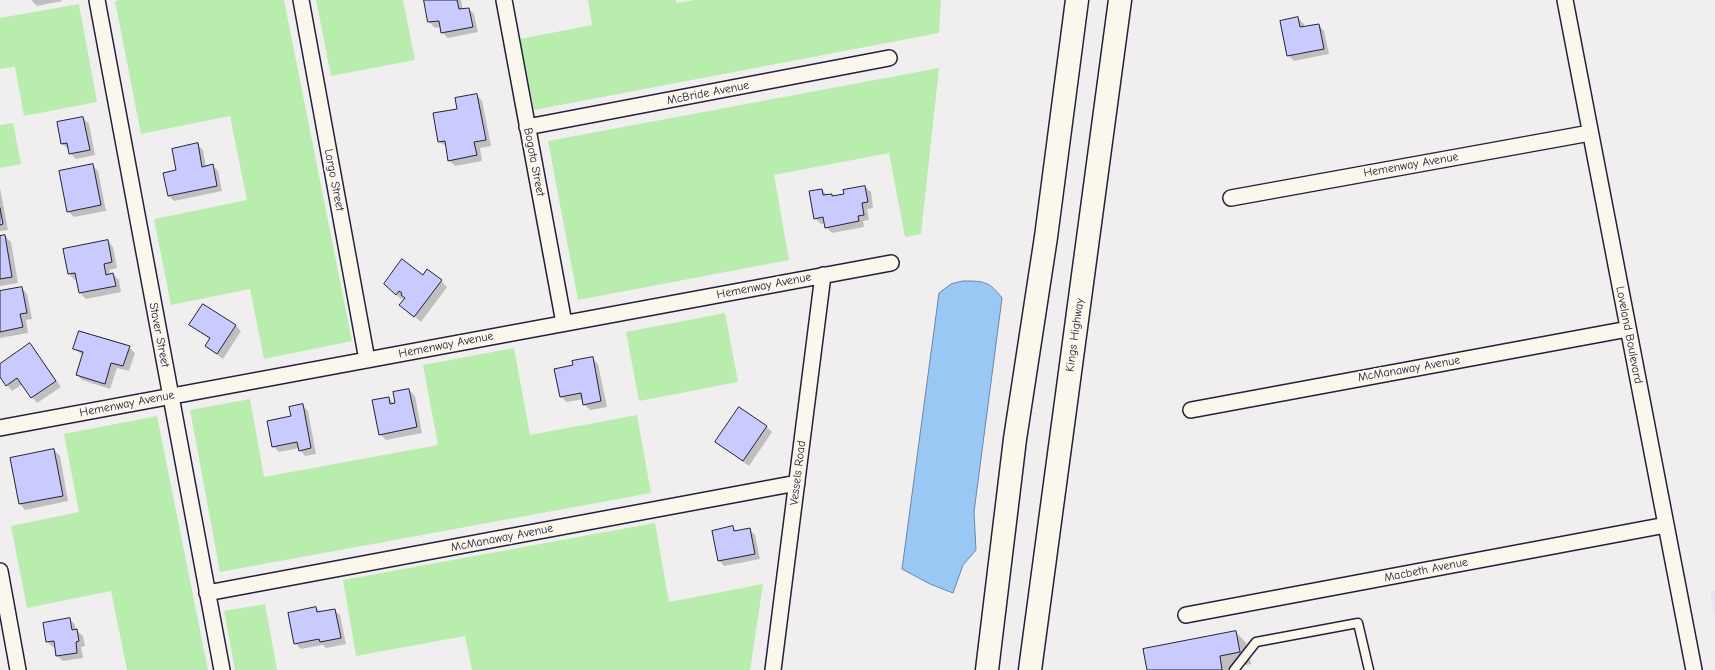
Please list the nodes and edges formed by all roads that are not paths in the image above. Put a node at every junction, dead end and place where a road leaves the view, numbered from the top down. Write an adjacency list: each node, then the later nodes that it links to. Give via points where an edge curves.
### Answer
1 (97, 0): 16 (street, Staver Street)
2 (300, 0): 15 (street, Largo Street)
3 (504, 0): 8 (street, Bogota Street)
4 (1077, 0): 28 (main road, via 1046,237 1015,439)
5 (1120, 0): 29 (main road, Kings Highway)
6 (1564, 0): 9 (street, Loveland Boulevard)
7 (889, 58): 8 (street, McBride Avenue)
8 (527, 127): 13 (street, Bogota Street)
9 (1590, 133): 10 (street, Hemenway Avenue); 14 (street, Loveland Boulevard)
10 (1231, 198)
11 (891, 263): 12 (street, Hemenway Avenue)
12 (823, 275): 13 (street, Hemenway Avenue); 19 (street, Vessels Road)
13 (564, 323): 15 (street, Hemenway Avenue)
14 (1628, 329): 17 (street, McManaway Avenue); 20 (street, Loveland Boulevard)
15 (367, 360): 16 (street, Hemenway Avenue)
16 (171, 396): 18 (street, Hemenway Avenue); 22 (street, Staver Street)
17 (1191, 410)
18 (0, 428)
19 (797, 483): 22 (street, McManaway Avenue); 27 (street, Vessels Road)
20 (1666, 525): 23 (street, Macbeth Avenue); 32 (street, Loveland Boulevard)
21 (0, 571): 24 (street)
22 (207, 593): 26 (street, Staver Street)
23 (1186, 615)
24 (5, 630): 25 (street)
25 (18, 670)
26 (222, 670)
27 (773, 670)
28 (987, 670)
29 (1030, 670)
30 (1234, 670): 31 (lane, via 1256,642 1358,623)
31 (1369, 670)
32 (1694, 670)

